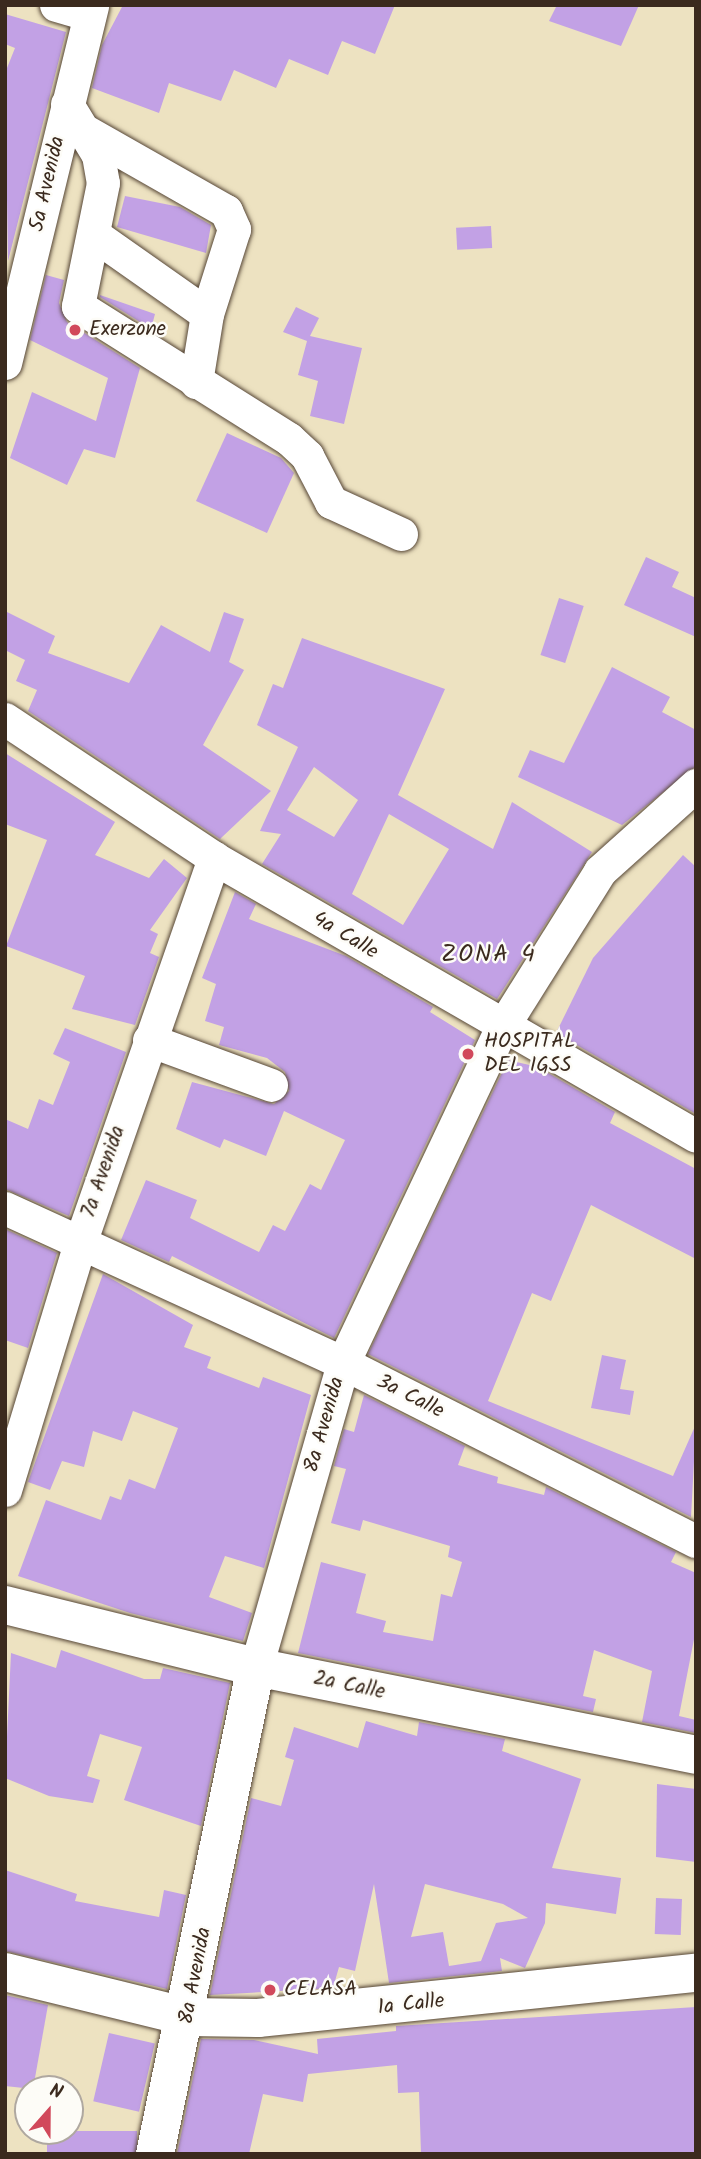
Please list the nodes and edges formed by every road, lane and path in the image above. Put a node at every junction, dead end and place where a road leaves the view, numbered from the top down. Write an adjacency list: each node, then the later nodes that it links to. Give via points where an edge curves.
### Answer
1 (56, 5): 2 (street)
2 (90, 10): 3 (street, 5a Avenida)
3 (67, 104): 4 (street); 7 (street, 5a Avenida)
4 (87, 132): 5 (street, via 103,183); 6 (street, via 226,211 234,229)
5 (93, 234): 6 (street); 8 (street, via 78,306)
6 (207, 314): 8 (street)
7 (5, 363)
8 (196, 382): 9 (street, via 289,439 307,456 331,502)
9 (401, 534)
10 (5, 719): 12 (street, 4a Calle)
11 (696, 785): 13 (street, 8a Avenida, via 600,871)
12 (214, 858): 13 (street, 4a Calle); 14 (street, 7a Avenida)
13 (502, 1029): 16 (street, 4a Calle); 19 (street, 8a Avenida)
14 (149, 1040): 15 (street); 18 (street, 7a Avenida)
15 (271, 1084)
16 (696, 1136)
17 (5, 1208): 18 (street, 3a Calle)
18 (80, 1243): 19 (street, 3a Calle); 20 (street, 7a Avenida)
19 (343, 1363): 21 (street, 3a Calle); 23 (street, 8a Avenida)
20 (5, 1490)
21 (696, 1541)
22 (5, 1605): 23 (main road, 2a Calle)
23 (256, 1667): 24 (main road, 2a Calle); 27 (main road, 8a Avenida)
24 (696, 1755)
25 (5, 1972): 27 (main road, 1a Calle)
26 (696, 1973): 27 (main road, 1a Calle, via 379,2009)
27 (188, 2017): 28 (main road, 8a Avenida)
28 (156, 2154)

